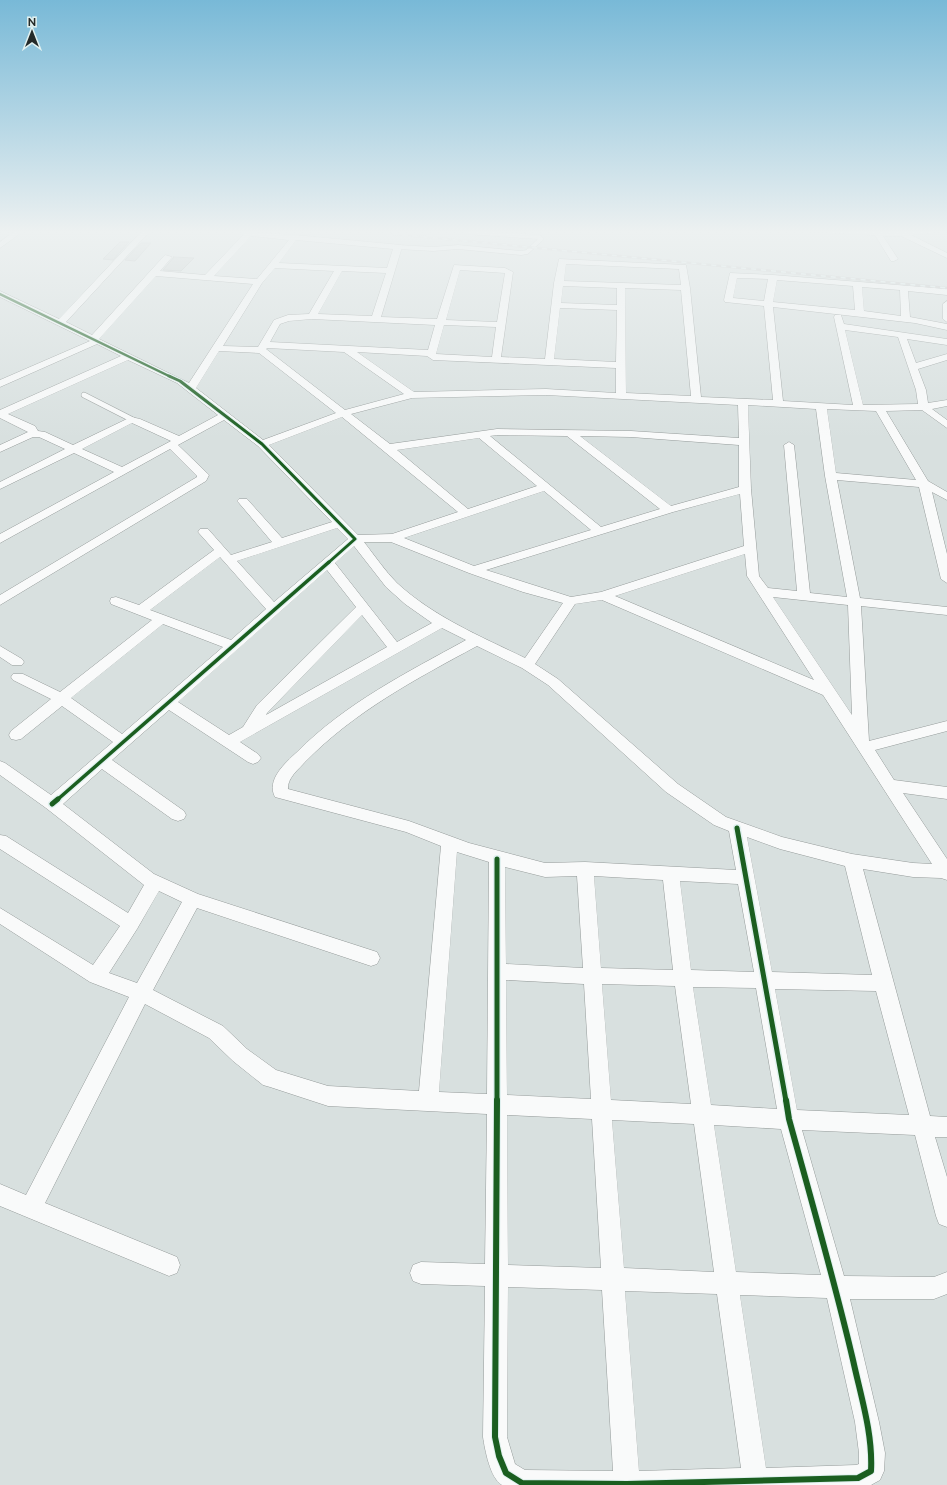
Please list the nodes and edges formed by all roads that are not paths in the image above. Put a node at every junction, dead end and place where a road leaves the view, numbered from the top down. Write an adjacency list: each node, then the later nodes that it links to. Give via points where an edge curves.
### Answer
1 (11, 299): 26 (street)
2 (82, 299): 26 (street)
3 (130, 299): 32 (street)
4 (247, 299): 35 (street)
5 (322, 299): 22 (street)
6 (382, 299): 25 (street)
7 (448, 299): 27 (street)
8 (504, 299): 28 (street)
9 (556, 299): 17 (street)
10 (620, 299): 19 (street)
11 (687, 299): 49 (street)
12 (728, 299): 18 (street)
13 (769, 299): 18 (street)
14 (859, 299): 21 (street)
15 (905, 299): 23 (street)
16 (947, 304): 24 (street)
17 (555, 305): 19 (street); 41 (street)
18 (768, 305): 20 (street); 52 (street)
19 (620, 308): 42 (street)
20 (837, 311): 21 (street); 29 (street)
21 (860, 313): 23 (street)
22 (312, 316): 25 (street); 34 (street, via 288,318 277,322)
23 (906, 319): 30 (street)
24 (947, 319)
25 (375, 320): 27 (street)
26 (60, 323): 32 (street)
27 (442, 323): 28 (street); 37 (street)
28 (501, 325): 40 (street)
29 (840, 326): 31 (street); 56 (street)
30 (947, 327)
31 (901, 334): 33 (street); 43 (street)
32 (95, 340): 38 (street); 44 (street)
33 (947, 342)
34 (263, 347): 35 (street); 36 (street); 58 (street)
35 (215, 348): 45 (street)
36 (345, 348): 37 (street); 47 (street)
37 (432, 353): 40 (street, via 434,357)
38 (128, 356): 45 (street); 57 (street)
39 (947, 357): 43 (street)
40 (496, 359): 41 (street)
41 (549, 363): 42 (street)
42 (620, 365): 48 (street)
43 (913, 367): 55 (street)
44 (0, 384)
45 (190, 389): 59 (street)
46 (84, 395): 60 (lane)
47 (412, 395): 48 (street, via 546,392); 58 (street, via 393,398)
48 (621, 396): 49 (street)
49 (696, 400): 50 (street)
50 (743, 402): 52 (street); 66 (street)
51 (947, 403): 55 (street)
52 (778, 404): 53 (street)
53 (821, 406): 56 (street); 73 (street)
54 (879, 407): 55 (street); 56 (street); 74 (street)
55 (924, 407): 61 (street)
56 (859, 408)
57 (0, 414): 63 (street, via 30,428)
58 (344, 414): 67 (street); 70 (street)
59 (225, 415): 65 (street); 67 (street)
60 (134, 420): 65 (street); 69 (street)
61 (947, 425)
62 (569, 433): 64 (street); 66 (street, via 631,434); 80 (street)
63 (35, 434): 69 (street, via 46,435); 71 (street)
64 (481, 434): 70 (street); 76 (street)
65 (174, 442): 72 (street); 98 (street, via 203,475 202,479)
66 (744, 442): 77 (street)
67 (262, 444): 82 (street)
68 (789, 446): 97 (street)
69 (74, 448): 72 (street); 75 (street)
70 (388, 448): 81 (street)
71 (0, 449)
72 (121, 471): 86 (street)
73 (831, 476): 74 (street); 101 (street)
74 (924, 484): 78 (street, via 931,485); 91 (street)
75 (0, 486)
76 (545, 487): 81 (street); 83 (street)
77 (745, 489): 80 (street); 89 (street)
78 (947, 498)
79 (243, 501): 88 (street)
80 (668, 510): 83 (street)
81 (465, 512): 85 (street)
82 (340, 523): 87 (street); 88 (street)
83 (599, 531): 93 (street)
84 (204, 532): 90 (street)
85 (393, 538): 87 (street); 93 (street)
86 (0, 539)
87 (355, 539): 92 (street); 107 (street, via 391,584 410,601)
88 (280, 543): 90 (street)
89 (750, 548): 95 (street, via 753,576); 96 (street)
90 (225, 555): 103 (street); 104 (street)
91 (944, 557): 94 (street)
92 (328, 563): 102 (street); 103 (street)
93 (473, 570): 100 (street)
94 (947, 579)
95 (764, 592): 97 (street); 115 (street)
96 (603, 596): 100 (street); 115 (street)
97 (804, 597): 101 (street)
98 (0, 601)
99 (116, 601): 104 (street)
100 (572, 601): 113 (street)
101 (854, 602): 105 (street); 123 (street)
102 (363, 607): 110 (street); 119 (street, via 262,709)
103 (274, 610): 109 (street)
104 (140, 611): 106 (street)
105 (947, 611)
106 (161, 619): 109 (street); 116 (street)
107 (442, 622): 108 (street); 110 (street)
108 (477, 640): 113 (street); 133 (street, via 363,705 295,763 279,788 286,796 409,827)
109 (232, 646): 117 (street)
110 (396, 648): 119 (street)
111 (0, 650): 112 (street)
112 (17, 662)
113 (527, 665): 131 (street, via 553,682 672,788 720,821)
114 (18, 677): 116 (street)
115 (829, 692): 123 (street)
116 (62, 699): 120 (street); 121 (street)
117 (168, 702): 121 (street); 122 (street)
118 (947, 726): 123 (street)
119 (248, 731): 122 (street)
120 (16, 735)
121 (123, 742): 125 (street)
122 (229, 742): 124 (street)
123 (863, 743): 127 (street)
124 (254, 758)
125 (102, 761): 129 (street); 130 (street)
126 (0, 767): 129 (street)
127 (890, 785): 128 (street); 137 (street)
128 (947, 793)
129 (52, 804): 140 (street)
130 (178, 815)
131 (737, 828): 135 (street, via 780,843); 139 (street)
132 (0, 841): 143 (street)
133 (449, 843): 134 (street); 152 (street)
134 (497, 859): 136 (street, via 545,870); 145 (street)
135 (852, 861): 137 (street); 150 (street)
136 (585, 869): 138 (street); 147 (street)
137 (946, 872)
138 (671, 873): 139 (street); 148 (street)
139 (745, 877): 149 (street)
140 (155, 882): 141 (street); 143 (street)
141 (193, 899): 144 (street); 151 (street)
142 (0, 915): 146 (street)
143 (131, 924): 146 (street)
144 (371, 958)
145 (497, 972): 147 (street); 153 (street)
146 (96, 976): 151 (street)
147 (592, 976): 148 (street); 154 (street)
148 (683, 978): 149 (street); 155 (street)
149 (763, 980): 150 (street); 156 (street)
150 (883, 983): 157 (street)
151 (141, 993): 152 (street, via 216,1032 270,1078 328,1096); 160 (street)
152 (428, 1101): 153 (street)
153 (496, 1105): 154 (street); 164 (street)
154 (602, 1110): 155 (street); 165 (street)
155 (703, 1115): 156 (street); 167 (street)
156 (788, 1119): 157 (street); 168 (street)
157 (922, 1125): 158 (street); 161 (street)
158 (947, 1127)
159 (0, 1195): 160 (street)
160 (32, 1208): 162 (street)
161 (947, 1216)
162 (169, 1265)
163 (421, 1273): 164 (street)
164 (498, 1276): 165 (street); 170 (street, via 495,1437 506,1472 522,1483)
165 (613, 1280): 167 (street); 170 (street)
166 (947, 1283): 168 (street, via 934,1288)
167 (727, 1284): 168 (street); 169 (street)
168 (836, 1287): 169 (street, via 867,1422 872,1453 870,1471 858,1478)
169 (755, 1480): 170 (street)
170 (626, 1484)

